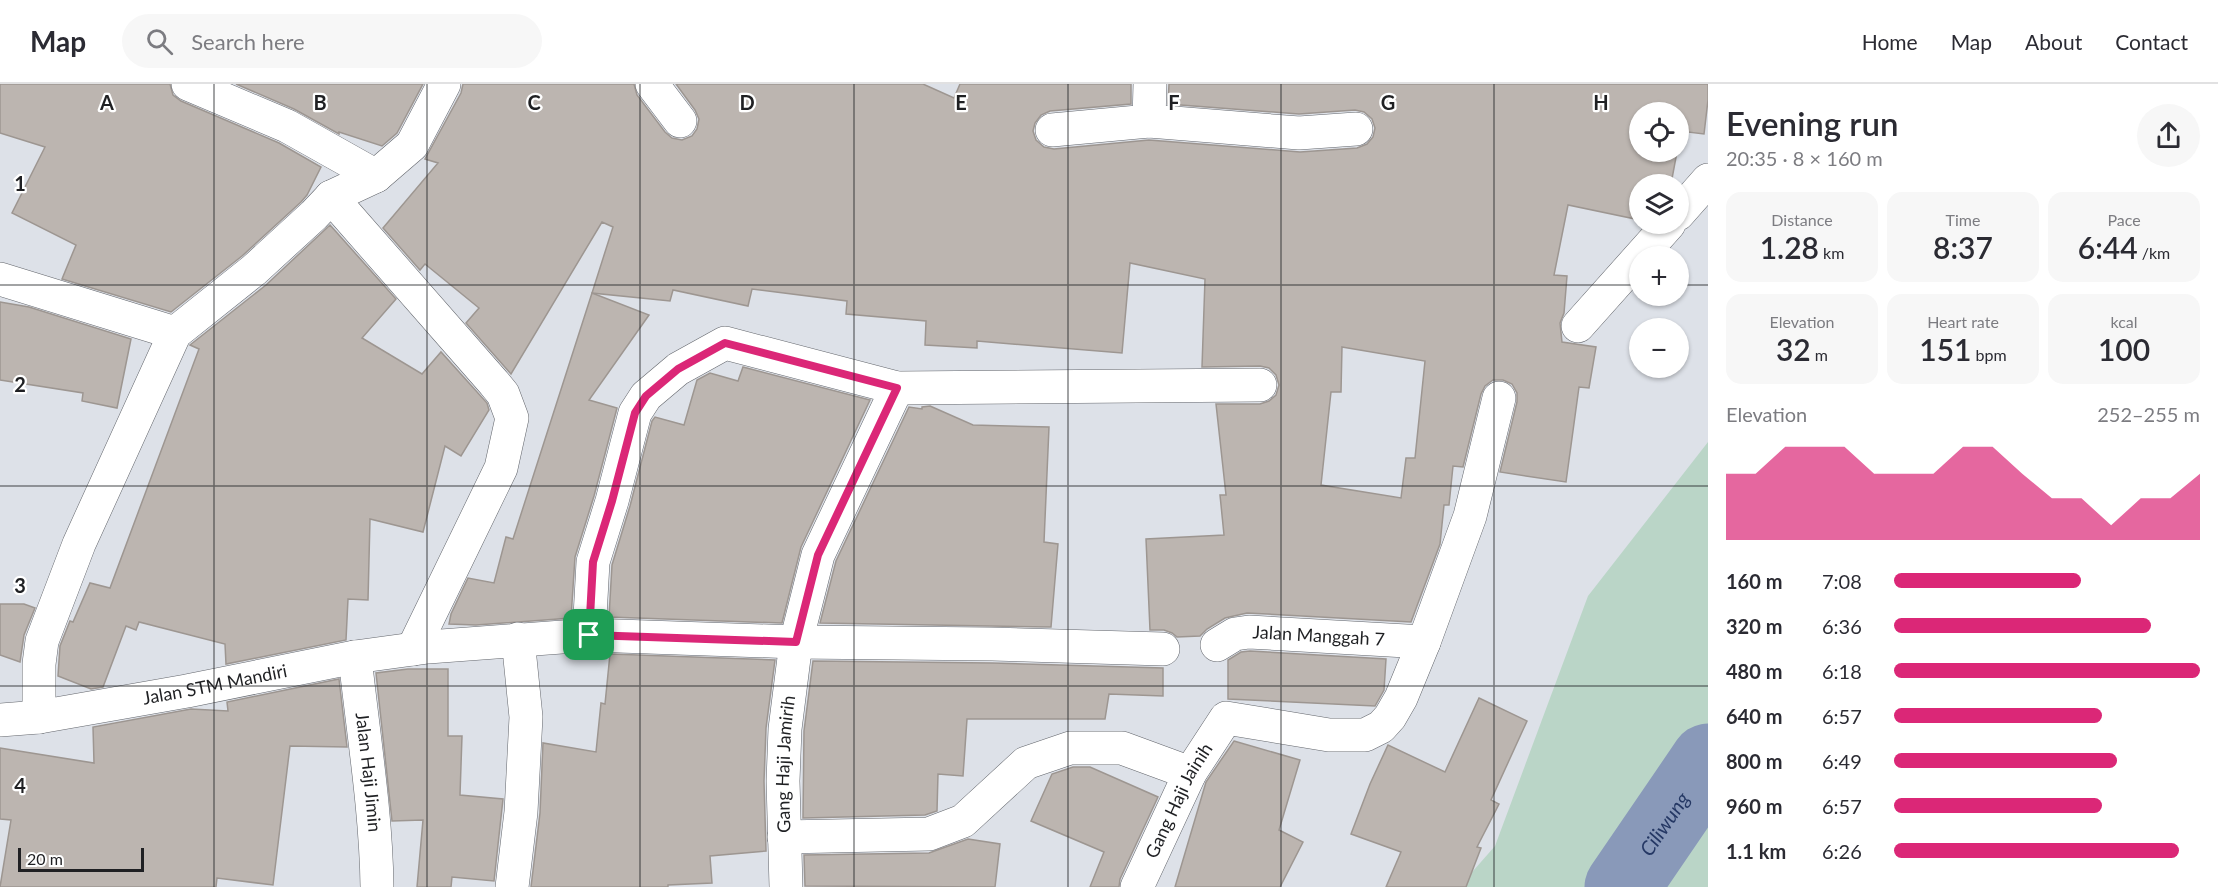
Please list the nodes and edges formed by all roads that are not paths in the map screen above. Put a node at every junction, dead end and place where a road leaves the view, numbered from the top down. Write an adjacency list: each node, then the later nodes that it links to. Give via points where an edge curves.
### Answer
1 (188, 84): 9 (street, via 287,126)
2 (444, 84): 9 (street, via 412,145)
3 (651, 84): 5 (street)
4 (1150, 84): 6 (street)
5 (680, 121)
6 (1149, 121): 7 (street, via 1299,133); 8 (street)
7 (1356, 129)
8 (1052, 130)
9 (376, 176): 11 (street)
10 (1708, 180): 12 (street)
11 (331, 196): 16 (street, via 254,270); 25 (street, via 503,394 512,418 501,468)
12 (1689, 202)
13 (1661, 234): 15 (street)
14 (0, 279): 16 (street)
15 (1578, 326)
16 (175, 333): 28 (street, via 79,544 42,641)
17 (1260, 385): 18 (street)
18 (897, 388): 20 (street, via 725,343 678,369 646,396 635,413 593,562); 22 (street, Gang Haji Jamirih, via 818,555)
19 (1499, 398): 23 (street, via 1470,516)
20 (589, 635): 21 (street, Jalan STM Mandiri); 22 (street, Jalan STM Mandiri)
21 (518, 639): 25 (street, Jalan STM Mandiri); 33 (street, via 526,717)
22 (796, 642): 26 (street, Jalan STM Mandiri); 31 (street, Gang Haji Jamirih, via 785,729)
23 (1424, 642): 24 (street, Jalan Manggah 7, via 1249,632 1235,634); 30 (street, Gang Haji Jainih, via 1401,698 1381,727 1365,735 1329,735 1226,718)
24 (1217, 645)
25 (420, 648): 27 (street, Jalan STM Mandiri)
26 (1162, 649)
27 (355, 657): 28 (street, Jalan STM Mandiri); 32 (street, Jalan Haji Jimin)
28 (39, 717): 29 (street, Jalan STM Mandiri)
29 (0, 720)
30 (1190, 773): 31 (street, via 1122,748 1070,748 1026,763 963,821 929,834); 35 (street, Gang Haji Jainih)
31 (784, 837): 34 (street, Gang Haji Jamirih)
32 (378, 887)
33 (512, 887)
34 (786, 887)
35 (1137, 887)

